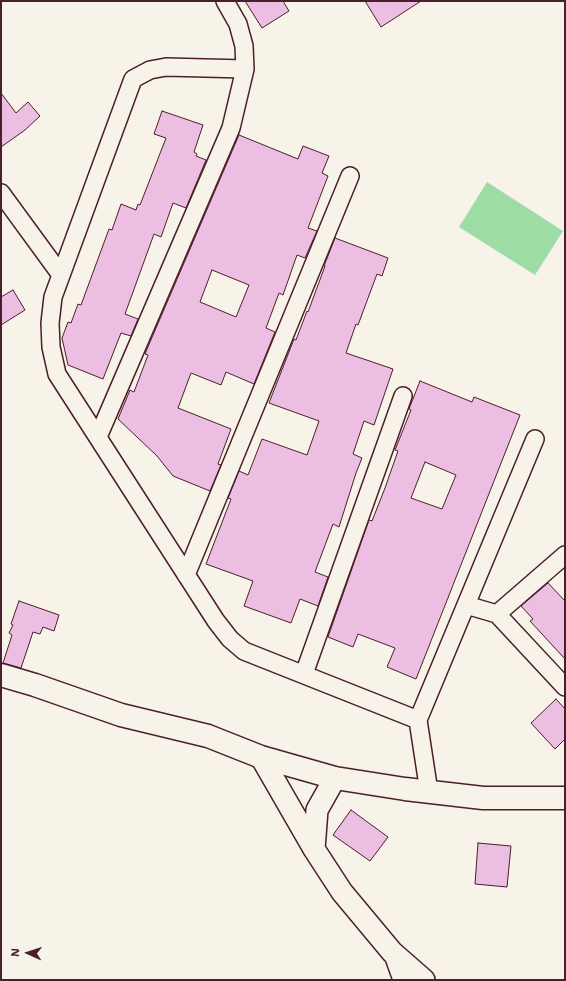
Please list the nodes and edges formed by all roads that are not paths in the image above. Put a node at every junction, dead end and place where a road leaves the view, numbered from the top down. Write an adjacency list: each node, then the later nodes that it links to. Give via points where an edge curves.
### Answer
1 (225, 1): 2 (street, via 238,24 244,46)
2 (245, 69): 5 (street, via 166,67 150,70 133,79); 7 (street, via 231,128)
3 (350, 176): 10 (street)
4 (1, 193): 5 (street)
5 (61, 275): 7 (street, via 53,297 50,323 51,347 57,374)
6 (403, 396): 13 (street)
7 (98, 437): 10 (street)
8 (535, 439): 11 (street)
9 (565, 555): 12 (street)
10 (186, 575): 13 (street, via 216,621 230,639 244,651)
11 (466, 605): 12 (street); 16 (street)
12 (497, 614): 15 (street)
13 (304, 674): 16 (street)
14 (1, 675): 17 (main road, via 121,715 208,736)
15 (565, 688)
16 (418, 720): 19 (street)
17 (261, 756): 18 (main road); 21 (street)
18 (335, 778): 19 (main road); 21 (street, via 317,810)
19 (428, 792): 20 (main road, via 483,798)
20 (565, 798)
21 (314, 849): 22 (street, via 342,892)
22 (392, 952): 23 (street); 24 (street)
23 (402, 980)
24 (424, 980)

